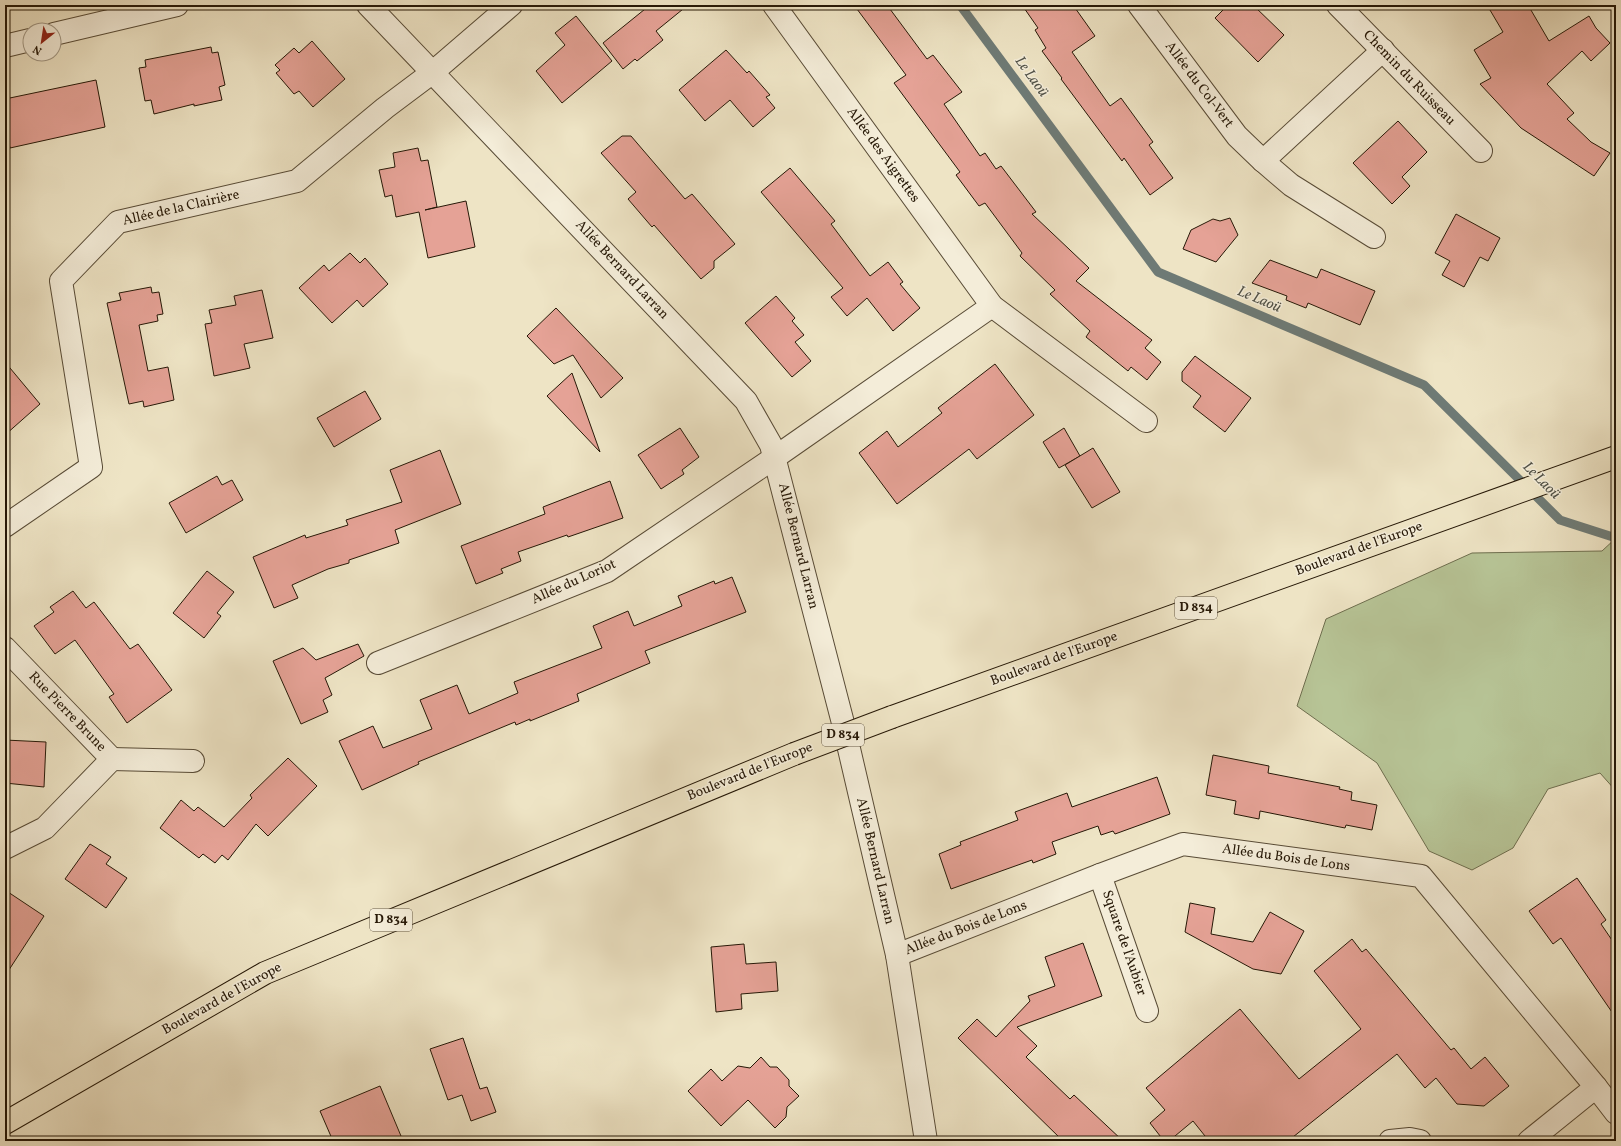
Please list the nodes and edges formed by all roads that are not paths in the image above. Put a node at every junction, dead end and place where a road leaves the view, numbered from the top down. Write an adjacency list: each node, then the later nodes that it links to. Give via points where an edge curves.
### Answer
1 (177, 5): 7 (street)
2 (368, 5): 11 (street, Allée Bernard Larran)
3 (511, 5): 11 (street)
4 (774, 5): 15 (street, Allée des Aigrettes)
5 (1139, 5): 13 (street, Allée du Col-Vert, via 1237,136)
6 (1338, 5): 10 (street, Chemin du Ruisseau)
7 (62, 32)
8 (22, 42): 9 (street)
9 (5, 46)
10 (1383, 50): 12 (street, Chemin du Ruisseau); 13 (street)
11 (433, 72): 18 (street, Allée Bernard Larran, via 746,401 771,444); 19 (street, Allée de la Clairière, via 297,181 118,222 61,281 91,467)
12 (1481, 151)
13 (1262, 161): 14 (street, Allée du Col-Vert, via 1291,185)
14 (1374, 237)
15 (992, 306): 16 (street, Allée des Aigrettes); 18 (street)
16 (1146, 421)
17 (1616, 456): 30 (main road, Boulevard de l'Europe / D 834, bridge, via 794,754 265,973)
18 (774, 458): 21 (street, Allée du Loriot, via 607,571); 26 (street, Allée Bernard Larran, via 843,724)
19 (5, 526)
20 (5, 648): 22 (street, Rue Pierre Brune)
21 (378, 663)
22 (112, 759): 23 (street, Rue Pierre Brune); 24 (street, Rue Pierre Brune, via 45,828)
23 (194, 761)
24 (5, 848)
25 (1100, 875): 26 (street, Allée du Bois de Lons); 27 (street, Square de l'Aubier); 28 (street, Allée du Bois de Lons, via 1183,844 1421,876)
26 (897, 955): 31 (street, Allée Bernard Larran)
27 (1147, 1011)
28 (1596, 1087): 29 (street, Allée du Bois de Lons); 34 (street)
29 (1616, 1113)
30 (5, 1123)
31 (926, 1141)
32 (1390, 1141): 33 (street)
33 (1420, 1141)
34 (1529, 1141)

